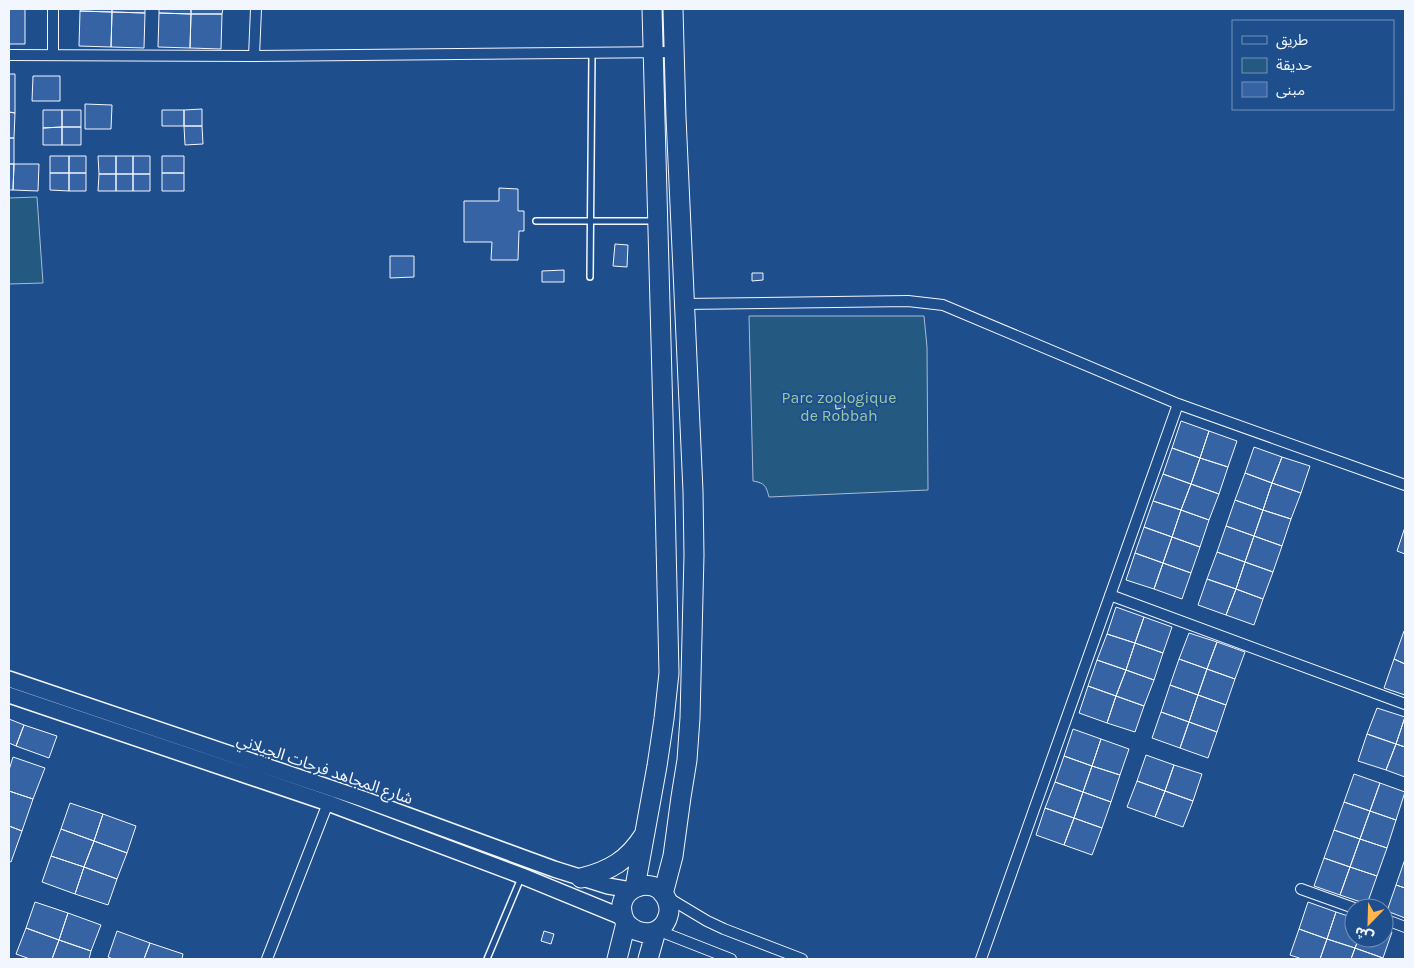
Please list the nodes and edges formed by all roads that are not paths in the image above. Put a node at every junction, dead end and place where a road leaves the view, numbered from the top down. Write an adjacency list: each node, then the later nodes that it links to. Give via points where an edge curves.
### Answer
1 (52, 9): 9 (street)
2 (256, 9): 10 (street)
3 (652, 9): 5 (highway)
4 (673, 9): 6 (highway)
5 (654, 52): 6 (street); 7 (street); 12 (highway)
6 (675, 52): 15 (highway)
7 (592, 53): 10 (street); 11 (lane)
8 (9, 55): 9 (street)
9 (52, 55): 10 (street)
10 (254, 56)
11 (591, 221): 12 (lane); 13 (lane); 14 (lane)
12 (658, 221): 23 (highway, via 669,673)
13 (536, 222)
14 (590, 277)
15 (684, 304): 16 (street, via 908,301 943,305); 28 (highway, via 694,528 690,718 673,856)
16 (1178, 404): 17 (street); 18 (street)
17 (1405, 485)
18 (1110, 595): 21 (street); 38 (street)
19 (9, 679): 25 (street, شارع المجاهد فرحات الجيلاني, via 363,799)
20 (9, 695): 22 (street, شارع المجاهد فرحات الجيلاني)
21 (1405, 704)
22 (328, 803): 24 (street, شارع المجاهد فرحات الجيلاني); 32 (street)
23 (646, 832): 25 (highway, via 626,858 597,874); 26 (highway)
24 (522, 876): 30 (street, شارع المجاهد فرحات الجيلاني); 33 (lane)
25 (581, 878): 26 (street, شارع المجاهد فرحات الجيلاني, via 608,886)
26 (633, 888): 28 (highway, via 653,887); 30 (highway, via 621,905)
27 (1301, 889): 29 (street)
28 (664, 895): 31 (highway, via 668,915); 37 (street, via 724,929)
29 (1344, 904)
30 (624, 920): 31 (highway, via 636,932); 34 (highway)
31 (656, 931): 35 (highway); 36 (street)
32 (267, 959)
33 (487, 959)
34 (617, 959)
35 (648, 959)
36 (728, 959)
37 (802, 959)
38 (981, 959)

